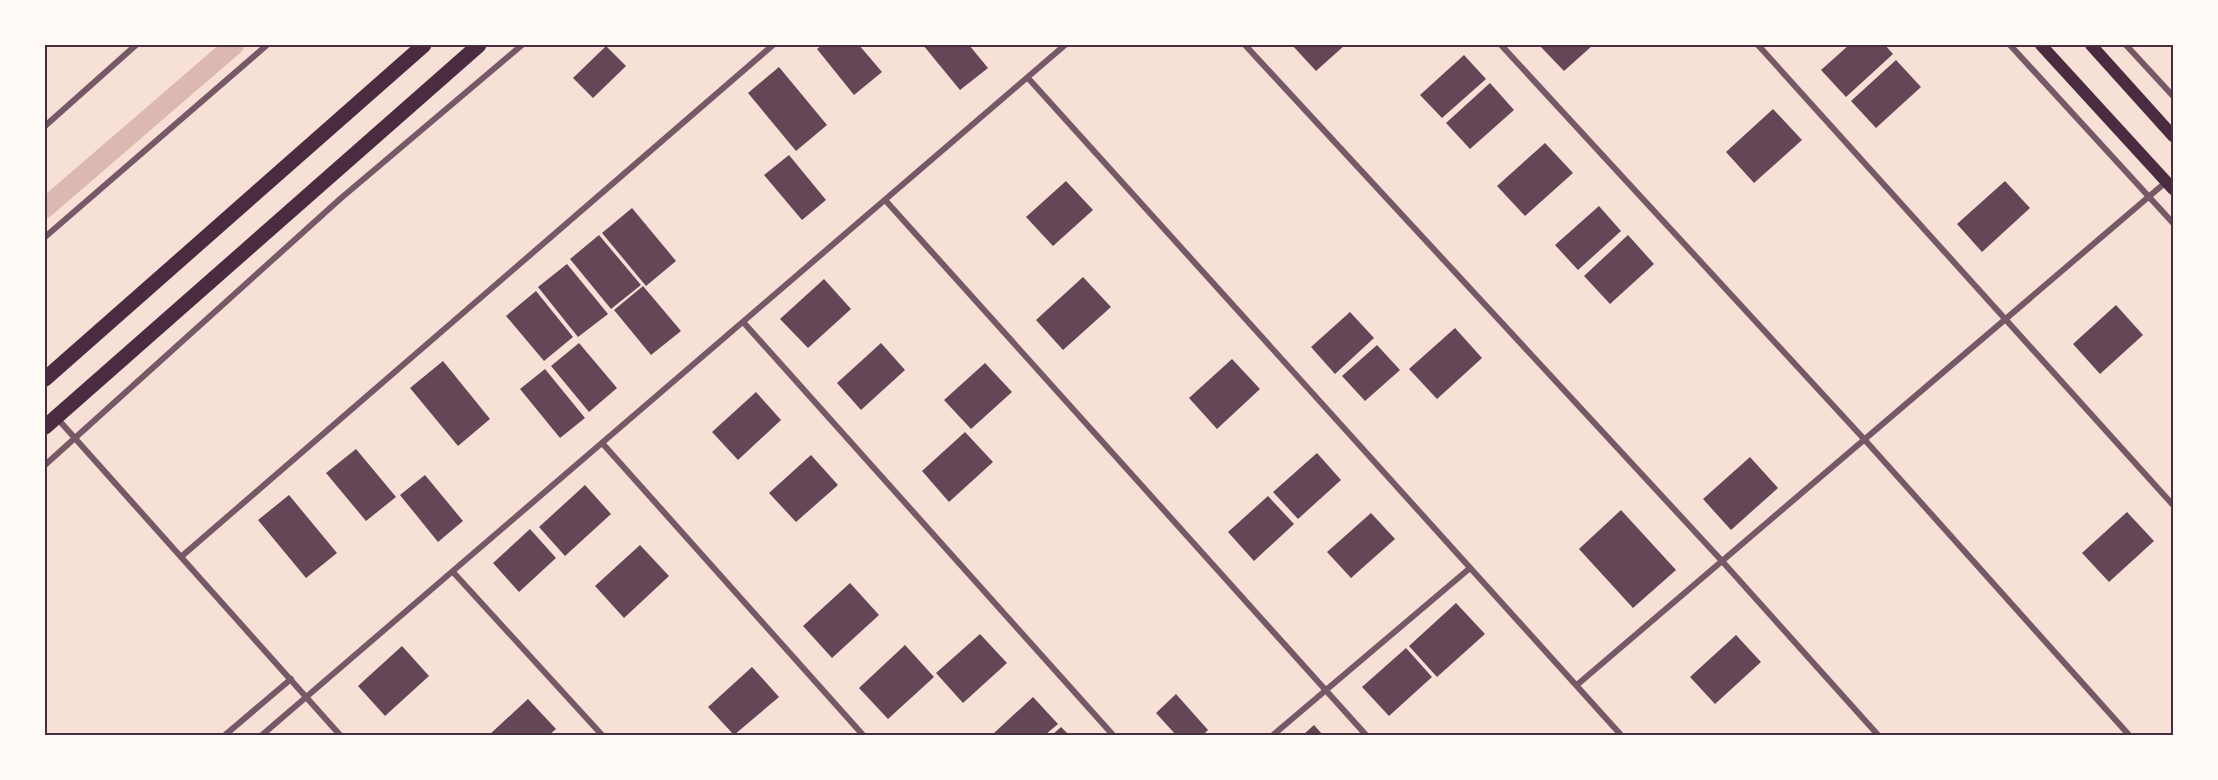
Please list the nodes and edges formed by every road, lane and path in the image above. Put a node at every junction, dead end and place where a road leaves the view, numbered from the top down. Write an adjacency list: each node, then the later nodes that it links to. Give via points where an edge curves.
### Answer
1 (136, 45): 17 (street)
2 (267, 45): 23 (street)
3 (424, 45): 26 (main road)
4 (479, 45): 27 (main road)
5 (522, 45): 28 (street, via 340,199)
6 (773, 45): 33 (street)
7 (1065, 45): 15 (street)
8 (1245, 45): 34 (street)
9 (1501, 45): 29 (street)
10 (1758, 45): 24 (street)
11 (2010, 45): 20 (street)
12 (2042, 45): 19 (main road)
13 (2091, 45): 18 (main road)
14 (2126, 45): 16 (street)
15 (1028, 78): 21 (street); 35 (street)
16 (2173, 96)
17 (45, 126)
18 (2173, 136)
19 (2170, 186): 20 (street)
20 (2150, 197): 22 (street); 24 (street)
21 (886, 201): 25 (street); 39 (street)
22 (2173, 223)
23 (45, 237)
24 (2004, 319): 29 (street); 32 (street)
25 (744, 323): 30 (street); 46 (street)
26 (45, 379)
27 (50, 422): 28 (street)
28 (75, 438): 31 (street); 33 (street)
29 (1864, 439): 34 (street); 51 (street)
30 (603, 444): 36 (street); 45 (street)
31 (45, 465)
32 (2173, 505)
33 (182, 556): 37 (street)
34 (1722, 561): 38 (street); 50 (street)
35 (1470, 568): 38 (street); 39 (street)
36 (453, 572): 40 (street); 44 (street)
37 (291, 679): 40 (street); 41 (street)
38 (1578, 684): 49 (street)
39 (1326, 690): 47 (street); 48 (street)
40 (306, 698): 42 (street); 43 (street)
41 (225, 735)
42 (262, 735)
43 (340, 735)
44 (602, 735)
45 (863, 735)
46 (1113, 735)
47 (1273, 735)
48 (1366, 735)
49 (1621, 735)
50 (1878, 735)
51 (2129, 735)

